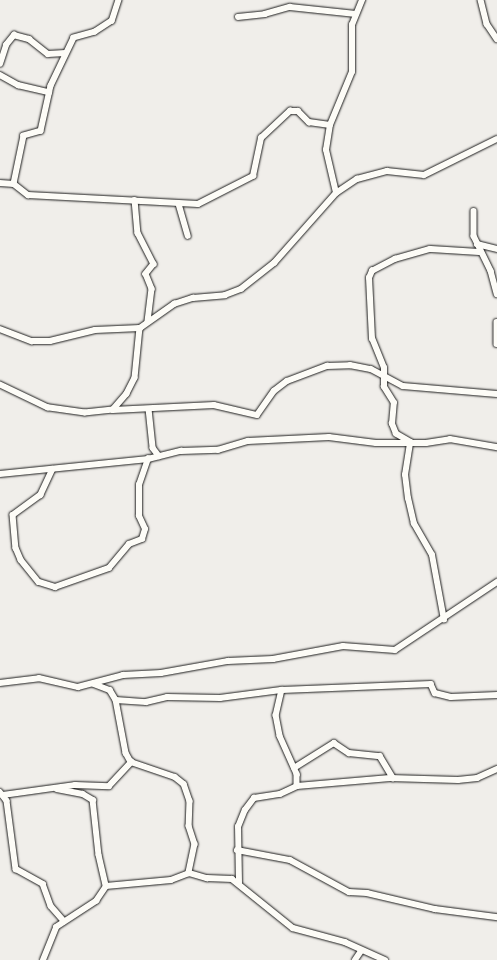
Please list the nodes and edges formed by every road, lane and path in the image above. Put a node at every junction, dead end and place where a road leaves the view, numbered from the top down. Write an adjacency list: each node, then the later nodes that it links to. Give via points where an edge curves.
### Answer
1 (119, 0): 7 (street, via 112,20 95,32 77,35)
2 (362, 0): 4 (street)
3 (481, 0): 6 (street, via 486,24)
4 (356, 14): 5 (street, via 290,7); 11 (street, via 352,25 352,72)
5 (238, 17)
6 (497, 39)
7 (65, 52): 8 (street, via 48,54 28,39 14,35 6,45); 10 (street)
8 (0, 64)
9 (0, 76): 10 (street, via 18,85)
10 (49, 92): 14 (street, via 40,130 24,136)
11 (330, 124): 15 (street, via 326,150); 17 (street, via 309,122 298,111 290,111 260,138 257,168 249,181 205,202)
12 (497, 139): 15 (street, via 432,173 374,172)
13 (1, 184): 14 (street)
14 (14, 184): 16 (street, via 33,197)
15 (336, 193): 24 (street, via 274,263 241,289 174,304)
16 (135, 200): 17 (street); 24 (street, via 138,233 154,264 146,274 152,290)
17 (179, 204): 19 (street)
18 (474, 212): 20 (street, via 473,229)
19 (188, 236)
20 (477, 244): 21 (street); 22 (street)
21 (497, 249)
22 (480, 252): 23 (street, via 491,271); 29 (street, via 430,249 402,256 370,272 372,337)
23 (497, 294)
24 (148, 322): 26 (street)
25 (497, 322): 28 (street)
26 (140, 328): 27 (street, via 95,330 50,341 32,341); 33 (street, via 135,378)
27 (0, 329)
28 (497, 344)
29 (384, 376): 31 (street, via 410,387); 32 (street, via 362,366 327,366 299,375 274,391 257,415 217,405); 34 (street, via 384,387 394,404 392,424 396,434)
30 (0, 385): 33 (street, via 48,408 85,413)
31 (497, 394)
32 (149, 409): 33 (street); 36 (street, via 152,442)
33 (113, 410)
34 (410, 442): 35 (street, via 426,444 453,439); 36 (street, via 376,444 329,437 248,441 218,450 184,450); 41 (street, via 406,475 408,499 414,524 432,555)
35 (497, 447)
36 (159, 456): 37 (street)
37 (148, 458): 38 (street); 38 (street, via 139,485 139,516 145,528 142,539 128,544 109,568 55,587 39,582 21,560 16,548 13,515 41,495)
38 (53, 469): 39 (street)
39 (0, 474)
40 (497, 582): 41 (street)
41 (444, 620): 43 (street, via 402,647 387,651 333,648 273,659 228,661 161,674 123,675)
42 (0, 683): 43 (street, via 31,678 58,681 74,687)
43 (94, 684): 46 (street, via 110,690)
44 (282, 690): 45 (street, via 431,684 435,693 451,697); 46 (street, via 220,698 167,697 125,703); 48 (street, via 276,715 280,736)
45 (497, 695)
46 (116, 700): 47 (street, via 126,753)
47 (131, 762): 52 (street, via 109,786); 55 (street, via 175,777 184,784 190,800 189,826 195,844)
48 (294, 768): 50 (street, via 334,744 349,754 380,756); 51 (street)
49 (497, 769): 50 (street, via 477,778 458,780)
50 (393, 778): 51 (street)
51 (298, 786): 54 (street, via 280,794 252,799 239,822)
52 (52, 788): 53 (street); 57 (street, via 83,794 93,800)
53 (2, 794): 59 (street, via 16,869 43,884 51,906)
54 (237, 850): 56 (street); 58 (street, via 290,860 349,892 368,893 434,909)
55 (189, 873): 56 (street); 57 (street, via 171,880)
56 (239, 883): 60 (street, via 293,928 345,942)
57 (106, 886): 59 (street, via 96,901)
58 (497, 917)
59 (64, 921): 61 (street, via 56,927)
60 (361, 951): 62 (street); 63 (street)
61 (43, 960)
62 (355, 960)
63 (385, 960)

